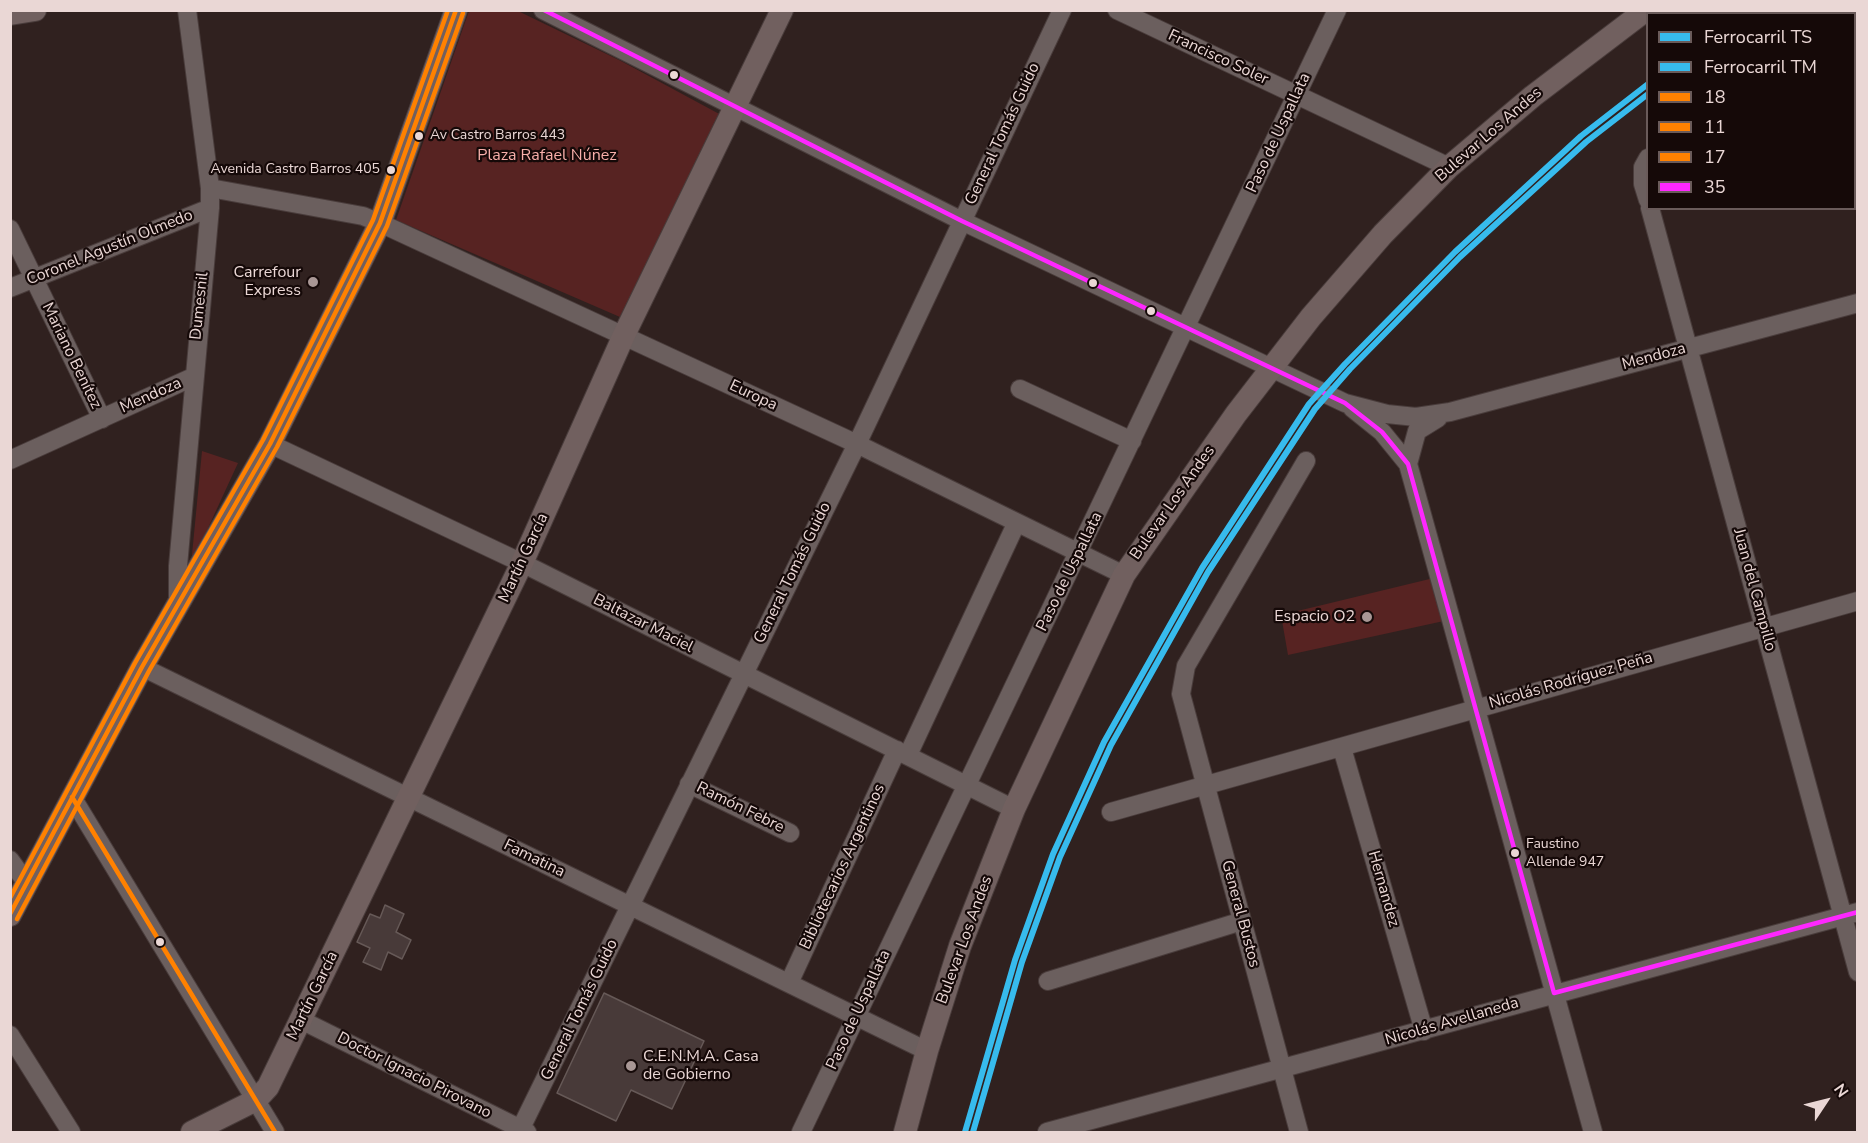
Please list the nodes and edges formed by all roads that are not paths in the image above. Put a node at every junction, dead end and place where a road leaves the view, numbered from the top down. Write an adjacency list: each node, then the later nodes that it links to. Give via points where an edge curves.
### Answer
1 (34, 10): 10 (main road)
2 (187, 10): 16 (street, Dumesnil)
3 (456, 10): 21 (main road)
4 (543, 10): 13 (street)
5 (782, 10): 13 (main road, Martín García)
6 (1062, 10): 20 (street, General Tomás Guido)
7 (1118, 10): 12 (street, Francisco Soler)
8 (1337, 10): 12 (street, Paso de Uspallata)
9 (1646, 10): 11 (main road, Bulevar Los Andes)
10 (10, 14)
11 (1623, 20): 15 (main road, Bulevar Los Andes)
12 (1296, 96): 15 (street, Francisco Soler); 26 (street, Paso de Uspallata)
13 (737, 106): 20 (street); 27 (main road, Martín García)
14 (1645, 163): 17 (street)
15 (1449, 167): 29 (main road, Bulevar Los Andes, via 1345,276)
16 (210, 188): 18 (street, Dumesnil); 21 (street, via 363,216)
17 (1646, 196)
18 (210, 208): 23 (street, Coronel Agustín Olmedo); 30 (street, Dumesnil)
19 (1651, 210): 28 (street, Juan del Campillo)
20 (962, 220): 26 (street); 37 (street, General Tomás Guido)
21 (380, 223): 27 (street, Europa); 36 (main road)
22 (10, 229): 23 (street, Mariano Benítez)
23 (33, 278): 24 (street, Coronel Agustín Olmedo); 34 (street, Mariano Benítez)
24 (10, 288)
25 (1857, 303): 28 (street, Mendoza)
26 (1188, 328): 29 (street); 35 (street, Paso de Uspallata)
27 (624, 335): 37 (street, Europa); 43 (main road, Martín García)
28 (1688, 348): 33 (street, Mendoza); 47 (street, Juan del Campillo)
29 (1273, 369): 32 (street); 44 (main road, Bulevar Los Andes, via 1191,476)
30 (193, 377): 34 (street, Mendoza); 46 (street, Dumesnil)
31 (1020, 389): 35 (street)
32 (1346, 403): 33 (street, Mendoza, via 1416,417); 40 (street, via 1382,432)
33 (1450, 411): 40 (street, Mendoza, via 1417,431)
34 (102, 418): 38 (street, Mendoza)
35 (1132, 441): 42 (street, Paso de Uspallata)
36 (270, 444): 43 (street, Baltazar Maciel); 46 (main road)
37 (857, 444): 41 (street, Europa); 49 (street, General Tomás Guido)
38 (10, 460)
39 (1306, 461): 55 (street, General Bustos, via 1186,666 1181,694)
40 (1408, 464): 50 (street)
41 (1016, 524): 42 (street, Europa); 52 (street, Bibliotecarios Argentinos)
42 (1080, 554): 44 (street, Europa); 54 (street, Paso de Uspallata)
43 (522, 564): 49 (street, Baltazar Maciel); 57 (main road, Martín García)
44 (1124, 575): 58 (main road, Bulevar Los Andes)
45 (1857, 601): 47 (street, Nicolás Rodríguez Peña)
46 (178, 602): 48 (main road)
47 (1763, 626): 50 (street, Nicolás Rodríguez Peña); 65 (street, Juan del Campillo)
48 (142, 667): 56 (main road); 57 (street, Famatina)
49 (743, 674): 52 (street, Baltazar Maciel); 53 (street, General Tomás Guido)
50 (1477, 709): 51 (street, Nicolás Rodríguez Peña); 70 (street)
51 (1342, 748): 55 (street, Nicolás Rodríguez Peña); 73 (street, Hernandez)
52 (902, 753): 54 (street, Baltazar Maciel); 69 (street, Bibliotecarios Argentinos)
53 (689, 784): 60 (street, Ramón Febre); 63 (street, General Tomás Guido)
54 (967, 784): 58 (street, Baltazar Maciel); 71 (street, Paso de Uspallata)
55 (1205, 785): 59 (street, Nicolás Rodríguez Peña); 66 (street, General Bustos)
56 (72, 797): 62 (main road); 77 (street)
57 (409, 798): 63 (street, Famatina); 72 (main road, Martín García)
58 (1014, 809): 75 (main road, Bulevar Los Andes, via 960,946)
59 (1111, 812)
60 (790, 833)
61 (10, 860): 62 (street)
62 (26, 882): 64 (main road)
63 (631, 906): 69 (street, Famatina); 81 (street, General Tomás Guido)
64 (10, 915)
65 (1850, 915): 67 (street, Juan del Campillo); 70 (street, Nicolás Avellaneda)
66 (1242, 921): 68 (street); 76 (street, General Bustos)
67 (1857, 972)
68 (1048, 981)
69 (789, 983): 71 (street, Famatina)
70 (1554, 993): 73 (street, Nicolás Avellaneda); 86 (street)
71 (856, 1016): 75 (street, Famatina); 82 (street, Paso de Uspallata)
72 (301, 1020): 77 (main road, Martín García, via 268,1087); 81 (street, Doctor Ignacio Pirovano)
73 (1424, 1031): 76 (street, Nicolás Avellaneda)
74 (10, 1035): 78 (street)
75 (927, 1051): 83 (main road, Bulevar Los Andes)
76 (1282, 1069): 84 (street, Nicolás Avellaneda); 85 (street, General Bustos)
77 (256, 1100): 79 (main road); 80 (street)
78 (71, 1132)
79 (192, 1132)
80 (275, 1132)
81 (522, 1132)
82 (801, 1132)
83 (905, 1132)
84 (1047, 1132)
85 (1299, 1132)
86 (1593, 1132)

